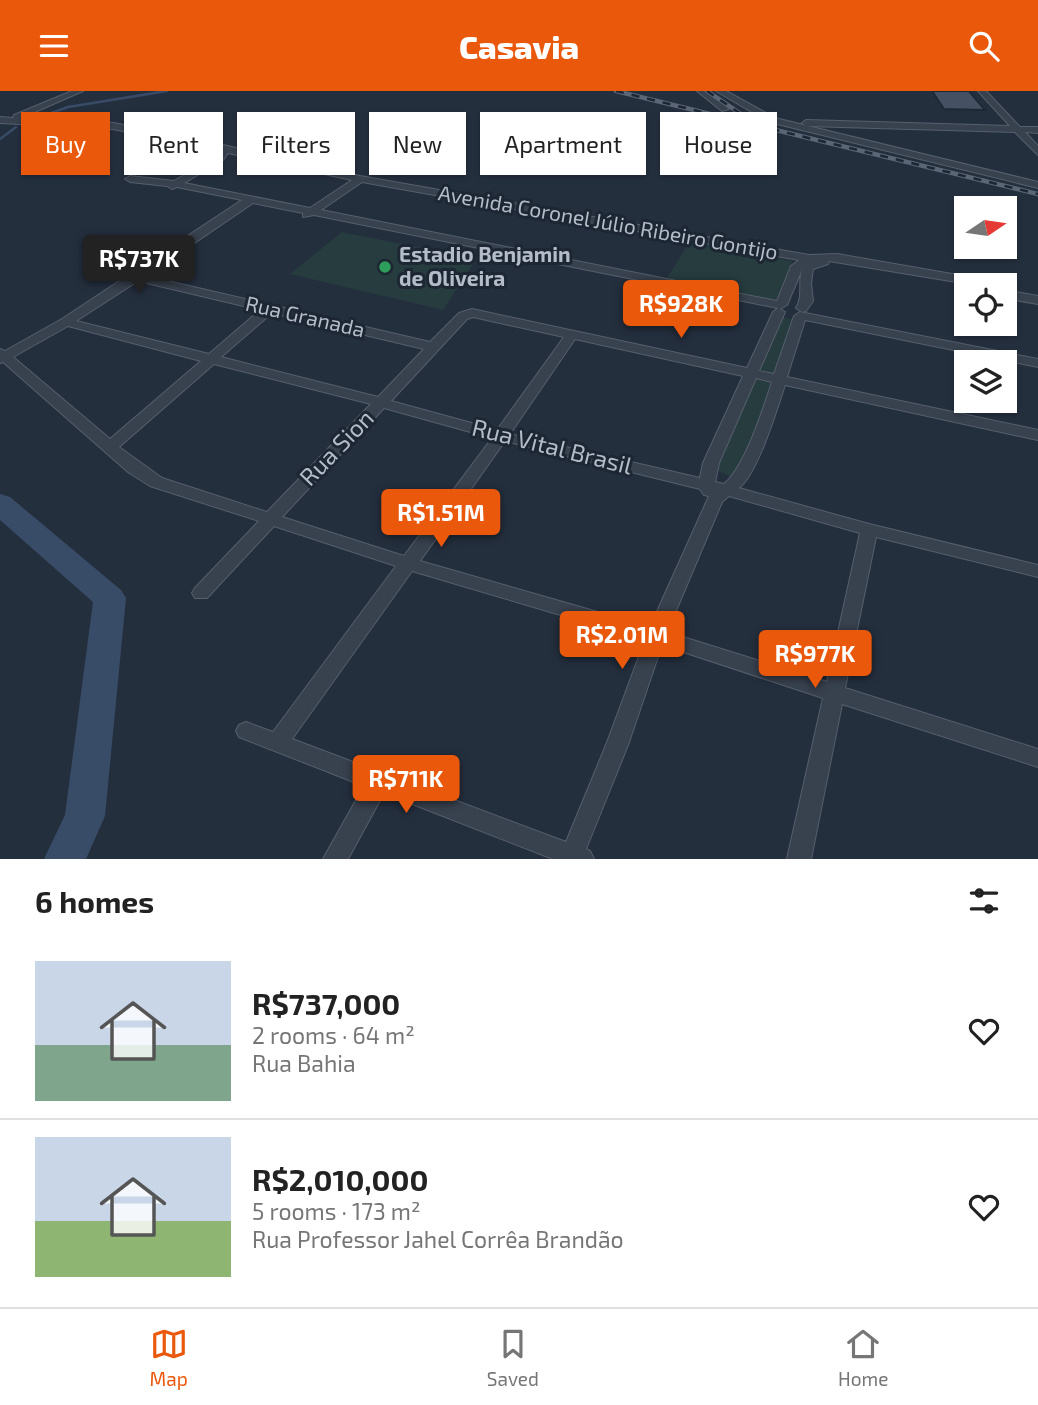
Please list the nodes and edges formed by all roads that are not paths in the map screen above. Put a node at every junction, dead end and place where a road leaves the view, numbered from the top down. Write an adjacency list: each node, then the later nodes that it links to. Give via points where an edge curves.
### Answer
1 (79, 91): 6 (street)
2 (701, 91): 5 (street)
3 (720, 91): 7 (street)
4 (982, 91): 9 (street)
5 (725, 109)
6 (5, 120): 8 (street, Avenida Coronel Júlio Ribeiro Gontijo)
7 (779, 122): 9 (street); 17 (street)
8 (124, 128)
9 (1018, 130): 10 (street); 12 (street)
10 (1038, 131)
11 (223, 148): 13 (street); 15 (street, Avenida Coronel Júlio Ribeiro Gontijo)
12 (1038, 152)
13 (223, 154)
14 (188, 175): 18 (street)
15 (360, 179): 20 (street); 21 (street, Avenida Coronel Júlio Ribeiro Gontijo)
16 (130, 180): 18 (street)
17 (1038, 185)
18 (167, 186): 19 (street)
19 (247, 202): 20 (street); 22 (street)
20 (308, 214): 28 (street)
21 (814, 262): 23 (street, Avenida Coronel Júlio Ribeiro Gontijo); 28 (street, via 797,266); 30 (street, via 804,280 807,302)
22 (136, 277): 29 (street, Rua Granada); 31 (street)
23 (954, 283)
24 (1017, 289): 25 (street)
25 (1038, 293)
26 (1017, 296): 27 (street)
27 (1038, 300)
28 (779, 308): 30 (street, via 794,304); 39 (street)
29 (269, 309): 34 (street, Rua Granada); 37 (street)
30 (802, 313): 33 (street); 40 (street)
31 (66, 322): 36 (street); 37 (street, Rua Vital Brasil)
32 (572, 334): 34 (street, Rua Sion, via 479,313 463,316); 39 (street); 43 (street)
33 (962, 344): 35 (street); 38 (street)
34 (432, 347): 41 (street, Rua Sion)
35 (1038, 355)
36 (2, 356): 44 (street)
37 (212, 358): 41 (street, Rua Vital Brasil); 44 (street)
38 (1038, 363)
39 (751, 372): 40 (street); 45 (street, via 711,463)
40 (781, 379): 42 (street); 45 (street, via 740,479)
41 (380, 402): 43 (street, Rua Vital Brasil); 46 (street, Rua Sion)
42 (1038, 435)
43 (501, 436): 45 (street, Rua Vital Brasil); 48 (street)
44 (110, 447): 46 (street, via 156,482)
45 (716, 491): 47 (street, Rua Vital Brasil); 51 (street)
46 (269, 518): 48 (street); 50 (street, Rua Sion)
47 (869, 530): 49 (street, Rua Vital Brasil); 52 (street)
48 (406, 563): 51 (street); 54 (street)
49 (1038, 571)
50 (201, 593)
51 (656, 636): 52 (street); 57 (street)
52 (836, 692): 55 (street); 59 (street)
53 (246, 731): 54 (street)
54 (278, 742): 56 (street)
55 (1038, 758)
56 (379, 781): 57 (street); 58 (street)
57 (575, 857)
58 (335, 859)
59 (799, 859)

